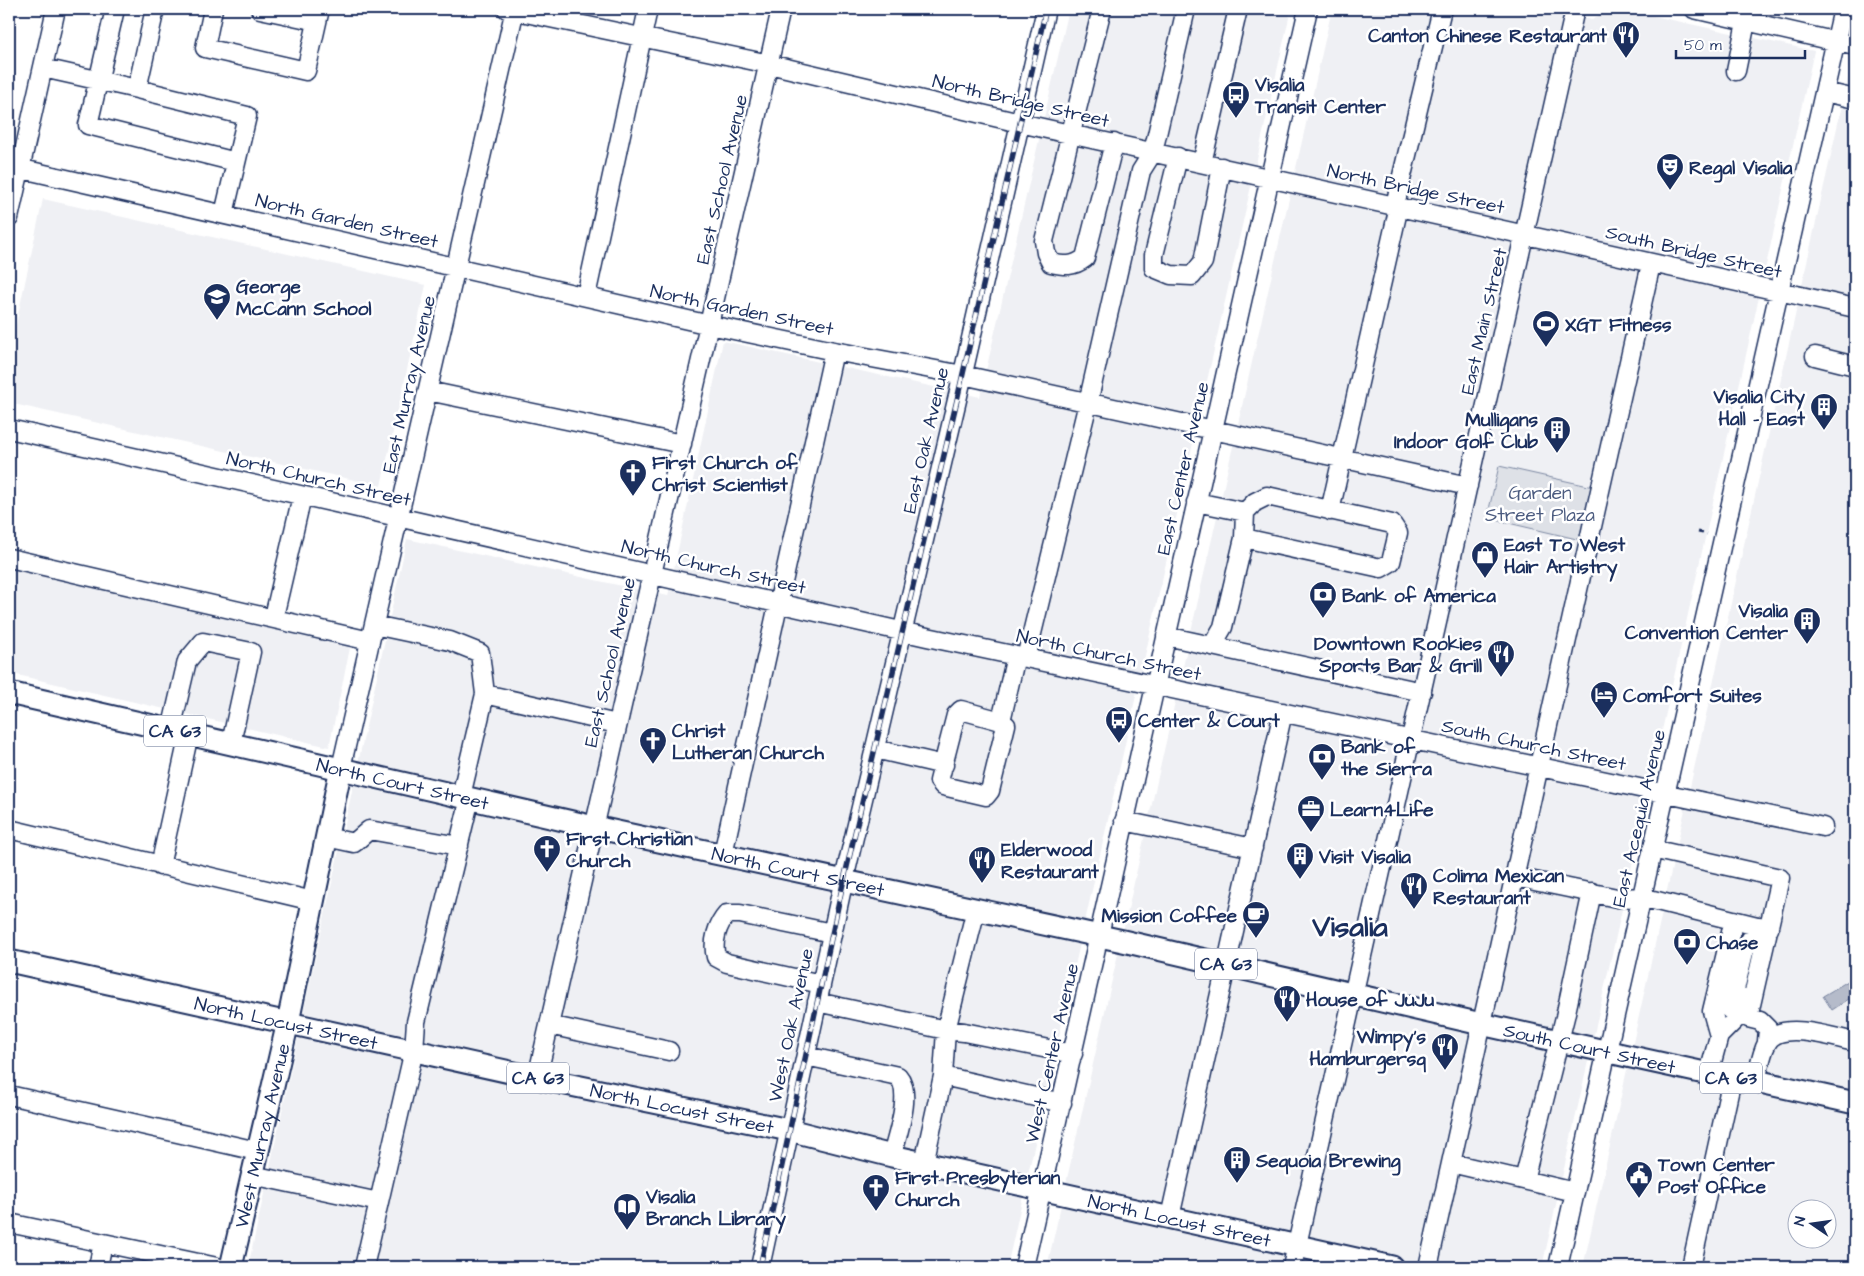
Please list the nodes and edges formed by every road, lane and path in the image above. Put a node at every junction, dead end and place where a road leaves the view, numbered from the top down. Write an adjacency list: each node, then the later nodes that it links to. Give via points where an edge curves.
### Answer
1 (56, 9): 24 (street)
2 (115, 9): 26 (street)
3 (155, 9): 27 (street)
4 (213, 9): 18 (street, via 205,48 306,71)
5 (260, 9): 18 (street)
6 (512, 9): 20 (street, North Bridge Street); 45 (street, East Murray Avenue)
7 (648, 9): 20 (street)
8 (781, 9): 23 (street, East School Avenue)
9 (1046, 9): 30 (street, East Oak Avenue)
10 (1102, 9): 31 (street)
11 (1186, 9): 33 (street)
12 (1238, 9): 36 (street)
13 (1308, 9): 39 (street, East Center Avenue)
14 (1442, 9): 40 (street)
15 (1575, 9): 43 (street, East Main Street)
16 (1694, 9): 19 (street)
17 (1843, 9): 21 (street, East Acequia Avenue)
18 (318, 15)
19 (1746, 22): 21 (street); 25 (street)
20 (641, 37): 23 (street, North Bridge Street); 47 (street)
21 (1836, 42): 22 (street); 28 (street, East Acequia Avenue)
22 (1855, 46)
23 (769, 64): 30 (street, North Bridge Street); 49 (street, East School Avenue)
24 (43, 68): 26 (street); 37 (street)
25 (1736, 71)
26 (98, 80): 27 (street); 35 (street, via 88,125)
27 (137, 89): 35 (street, via 247,116)
28 (1825, 92): 29 (street); 46 (street, East Acequia Avenue)
29 (1855, 99)
30 (1020, 122): 31 (street, North Bridge Street); 53 (street, East Oak Avenue)
31 (1072, 134): 32 (street, North Bridge Street); 32 (street, via 1044,241 1051,263 1076,265 1085,258)
32 (1114, 143): 33 (street, North Bridge Street)
33 (1153, 152): 34 (street, North Bridge Street); 55 (street, via 1141,170)
34 (1178, 157): 36 (street, North Bridge Street); 38 (street, via 1154,255 1154,268 1170,275 1192,276 1203,262)
35 (236, 162): 41 (street)
36 (1202, 163): 38 (street, North Bridge Street)
37 (14, 167): 41 (street, North Garden Street); 42 (street)
38 (1222, 167): 39 (street, North Bridge Street)
39 (1269, 177): 40 (street, North Bridge Street); 57 (street, East Center Avenue)
40 (1397, 206): 43 (street, North Bridge Street); 59 (street)
41 (224, 214): 45 (street, North Garden Street)
42 (9, 218)
43 (1524, 234): 44 (street, South Bridge Street); 60 (street, East Main Street)
44 (1650, 264): 46 (street, South Bridge Street); 88 (street)
45 (456, 266): 47 (street, North Garden Street); 54 (street, East Murray Avenue)
46 (1778, 292): 48 (street, South Bridge Street); 90 (street, East Acequia Avenue)
47 (586, 296): 49 (street, North Garden Street)
48 (1855, 308)
49 (710, 325): 50 (street, North Garden Street); 58 (street, East School Avenue)
50 (834, 351): 53 (street, North Garden Street); 69 (street)
51 (1815, 356): 52 (street)
52 (1855, 366)
53 (963, 375): 55 (street, North Garden Street); 71 (street, East Oak Avenue)
54 (428, 391): 58 (street); 65 (street, East Murray Avenue)
55 (1088, 403): 57 (street, North Garden Street); 75 (street)
56 (9, 429): 61 (street, North Church Street)
57 (1212, 430): 59 (street, North Garden Street); 62 (street, East Center Avenue)
58 (682, 444): 68 (street, East School Avenue)
59 (1342, 458): 60 (street, North Garden Street); 63 (street)
60 (1468, 486): 77 (street, East Main Street)
61 (302, 496): 65 (street, North Church Street); 70 (street)
62 (1196, 502): 64 (street); 73 (street, East Center Avenue)
63 (1330, 510): 64 (street, via 1268,496 1254,502); 66 (street, via 1392,524 1398,533 1391,562 1381,568)
64 (1245, 512): 66 (street)
65 (398, 519): 68 (street, North Church Street); 72 (street, East Murray Avenue)
66 (1244, 538): 74 (street, via 1223,627)
67 (9, 558): 72 (street)
68 (650, 573): 69 (street, North Church Street); 82 (street, East School Avenue)
69 (777, 603): 71 (street, North Church Street); 100 (street)
70 (276, 608)
71 (902, 631): 75 (street, North Church Street); 86 (street, East Oak Avenue)
72 (372, 633): 79 (street, via 450,641 480,653); 89 (street, East Murray Avenue)
73 (1166, 636): 74 (street); 76 (street, East Center Avenue)
74 (1212, 646): 77 (street)
75 (1021, 657): 76 (street, North Church Street); 81 (street)
76 (1155, 685): 80 (street, North Church Street); 92 (street, East Center Avenue)
77 (1422, 692): 84 (street, East Main Street)
78 (9, 693): 83 (main road, North Court Street / CA 63)
79 (485, 694): 82 (street); 91 (street)
80 (1283, 712): 84 (street, North Church Street); 98 (street)
81 (1001, 720): 87 (street, via 961,710 956,715); 87 (street, via 1006,725 986,796 943,786 939,781)
82 (617, 724): 93 (street, East School Avenue)
83 (180, 732): 85 (main road, North Court Street / CA 63); 85 (street, via 187,661 203,642 251,652); 101 (street)
84 (1411, 738): 88 (street, South Church Street); 115 (street, East Main Street)
85 (231, 743): 89 (main road, North Court Street / CA 63)
86 (874, 748): 87 (street); 103 (street, East Oak Avenue)
87 (944, 765)
88 (1537, 766): 90 (street, South Church Street); 102 (street)
89 (341, 768): 91 (main road, North Court Street / CA 63); 96 (main road, West Murray Avenue)
90 (1665, 794): 94 (street, South Church Street); 99 (street, East Acequia Avenue)
91 (466, 797): 93 (main road, North Court Street / CA 63); 97 (street)
92 (1124, 821): 98 (street); 111 (street, East Center Avenue)
93 (594, 827): 100 (main road, North Court Street / CA 63); 119 (street, East School Avenue)
94 (1823, 827)
95 (9, 829): 101 (street)
96 (326, 837): 97 (street, via 354,843 369,830); 106 (main road, West Murray Avenue)
97 (459, 846): 125 (street, via 416,1022)
98 (1253, 848): 113 (street)
99 (1652, 849): 105 (street, East Acequia Avenue); 109 (street, via 1780,878)
100 (722, 854): 103 (main road, North Court Street / CA 63)
101 (160, 866): 106 (street)
102 (1515, 877): 104 (street); 118 (street)
103 (844, 880): 107 (main road, North Court Street / CA 63); 110 (street, West Oak Avenue)
104 (1592, 892): 105 (street, via 1617,898); 122 (street)
105 (1642, 897): 108 (street); 127 (street, East Acequia Avenue)
106 (313, 901): 117 (main road, West Murray Avenue)
107 (976, 909): 111 (main road, North Court Street / CA 63); 120 (street)
108 (1734, 920): 109 (street); 121 (street, via 1737,946)
109 (1764, 927): 121 (street, via 1738,1017); 123 (street, via 1748,1018 1760,1021 1768,1029)
110 (832, 934): 114 (street, West Oak Avenue); 114 (street, via 740,914 727,914 719,922 714,948 716,957 727,963)
111 (1099, 936): 113 (main road, North Court Street / CA 63); 128 (street, West Center Avenue)
112 (9, 961): 117 (main road, North Locust Street / CA 63)
113 (1227, 965): 115 (main road, North Court Street / CA 63); 148 (street)
114 (821, 984): 116 (street, West Oak Avenue)
115 (1353, 995): 118 (main road, South Court Street / CA 63); 151 (street, East Main Street)
116 (817, 1002): 120 (street); 129 (street, West Oak Avenue)
117 (288, 1022): 125 (main road, North Locust Street / CA 63); 139 (main road, West Murray Avenue)
118 (1481, 1024): 122 (main road, South Court Street / CA 63); 142 (street)
119 (549, 1025): 126 (street); 132 (street, East School Avenue)
120 (946, 1030): 128 (street); 131 (street)
121 (1720, 1032): 130 (street)
122 (1558, 1041): 127 (main road, South Court Street / CA 63); 144 (street)
123 (1767, 1041): 124 (street, via 1782,1032 1796,1030); 134 (street)
124 (1855, 1042)
125 (414, 1050): 132 (main road, North Locust Street / CA 63); 147 (street)
126 (669, 1051)
127 (1606, 1051): 130 (main road, South Court Street / CA 63); 146 (street, East Acequia Avenue)
128 (1073, 1054): 136 (street, West Center Avenue)
129 (806, 1056): 138 (street, West Oak Avenue); 140 (street, via 898,1076 905,1097)
130 (1709, 1073): 133 (main road, South Court Street / CA 63)
131 (943, 1076): 136 (street); 141 (street)
132 (537, 1078): 138 (main road, North Locust Street / CA 63)
133 (1732, 1079): 134 (main road, South Court Street / CA 63); 162 (street)
134 (1756, 1081): 137 (main road, South Court Street / CA 63)
135 (9, 1095): 139 (street)
136 (1062, 1103): 145 (street, West Center Avenue)
137 (1855, 1103)
138 (790, 1130): 140 (main road, North Locust Street / CA 63); 156 (street, West Oak Avenue)
139 (258, 1151): 143 (main road, West Murray Avenue)
140 (892, 1156): 141 (main road, North Locust Street / CA 63)
141 (924, 1163): 145 (main road, North Locust Street / CA 63)
142 (1451, 1163): 144 (street); 160 (street)
143 (252, 1174): 147 (street); 154 (main road, West Murray Avenue)
144 (1524, 1180): 146 (street)
145 (1043, 1189): 148 (main road, North Locust Street / CA 63); 157 (street, West Center Avenue)
146 (1575, 1192): 161 (street, East Acequia Avenue)
147 (379, 1202): 155 (street)
148 (1170, 1217): 151 (main road, North Locust Street / CA 63)
149 (9, 1223): 150 (street)
150 (103, 1243): 152 (street); 153 (street)
151 (1296, 1246): 158 (street, East Main Street); 159 (main road, CA 63)
152 (98, 1267)
153 (217, 1267)
154 (231, 1267)
155 (364, 1267)
156 (760, 1267)
157 (1024, 1267)
158 (1292, 1267)
159 (1392, 1267)
160 (1428, 1267)
161 (1558, 1267)
162 (1691, 1267)

